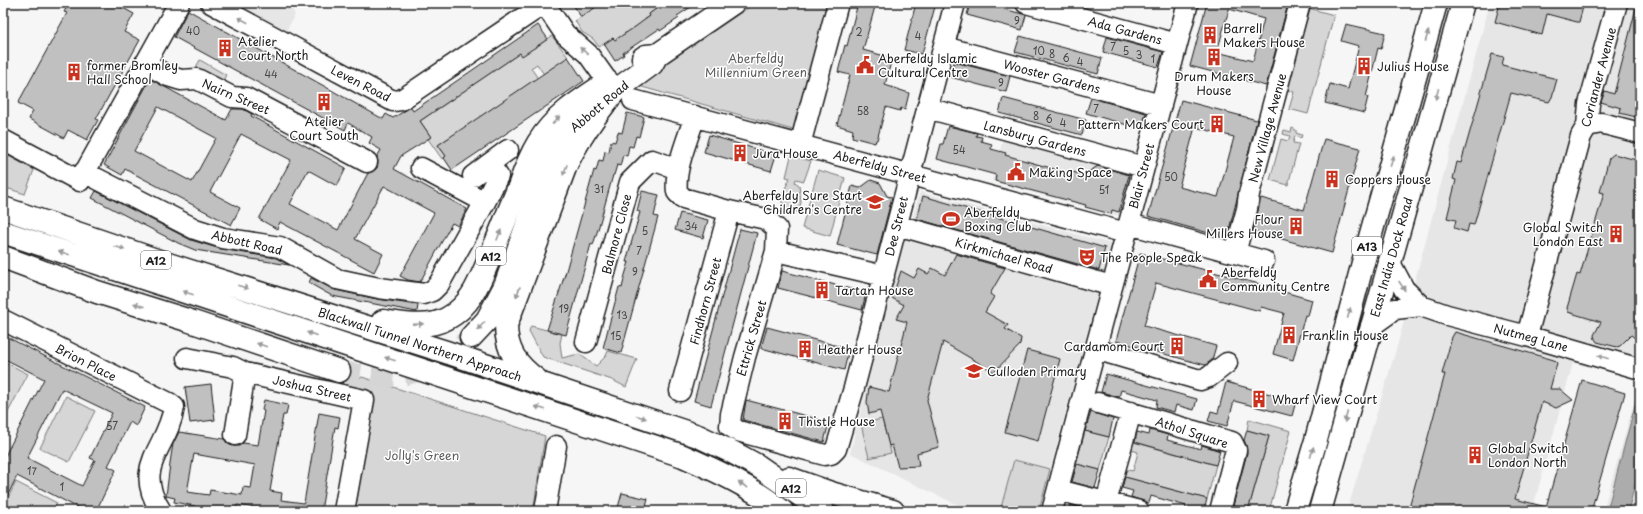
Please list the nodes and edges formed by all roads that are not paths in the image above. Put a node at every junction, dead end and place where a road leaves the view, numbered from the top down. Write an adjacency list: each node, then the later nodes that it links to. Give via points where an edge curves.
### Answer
1 (178, 3): 15 (street)
2 (211, 3): 3 (street, Leven Road, one-way to 2, via 401,100 393,101)
3 (545, 3): 16 (street, one-way to 3, via 588,54 565,34)
4 (733, 3): 16 (main road, Abbott Road, via 657,55 646,56)
5 (838, 3): 23 (street)
6 (956, 3): 14 (street, Dee Street)
7 (1026, 3): 13 (street, Ada Gardens)
8 (1188, 3): 13 (street, Blair Street)
9 (1300, 3): 40 (street, New Village Avenue)
10 (1436, 3): 78 (main road, East India Dock Road / A13, one-way to 10)
11 (1463, 3): 43 (main road, East India Dock Road / A13, one-way to 43)
12 (1617, 3): 20 (street, Coriander Avenue, via 1589,104)
13 (1177, 44): 17 (street, Blair Street)
14 (944, 47): 17 (street, Wooster Gardens); 18 (street, Dee Street)
15 (145, 63): 25 (street, Nairn Street, via 168,76 181,80 197,79 232,97 246,98); 31 (street)
16 (619, 91): 19 (street, Aberfeldy Street); 47 (main road, A12, one-way to 16, via 411,325 432,324 452,316 464,306 478,287 528,164 538,143 554,121 567,109); 51 (main road, Abbott Road, one-way to 51, via 574,124 554,150 505,286 487,320); 59 (main road, A12, one-way to 59, via 593,119 575,146 506,325 507,345 511,353 525,369)
17 (1161, 105): 27 (street, Blair Street)
18 (927, 108): 27 (street, Lansbury Gardens); 30 (street, Dee Street)
19 (695, 116): 23 (street, Aberfeldy Street); 29 (street)
20 (1587, 126): 21 (street, via 1601,123); 50 (street, Coriander Avenue, via 1580,136)
21 (1640, 133)
22 (3, 140): 31 (street, Abbott Road)
23 (800, 144): 30 (street, Aberfeldy Street)
24 (508, 150): 26 (street)
25 (367, 162)
26 (489, 164): 32 (street); 33 (street, Abbott Road, via 498,176)
27 (1144, 167): 37 (street, Blair Street)
28 (420, 168): 33 (street)
29 (678, 169): 35 (street, via 677,192 684,198); 52 (street, Balmore Close, via 652,160 630,182)
30 (910, 174): 36 (street, Dee Street); 37 (street, Aberfeldy Street)
31 (82, 176): 33 (street, Abbott Road, via 195,229 223,238 280,247 337,279 424,294 439,284)
32 (473, 176)
33 (484, 202)
34 (3, 208): 47 (main road, Blackwall Tunnel Northern Approach / A12, one-way to 47)
35 (729, 211): 39 (street, Ettrick Street, via 766,219 777,229); 60 (street, Findhorn Street)
36 (897, 224): 44 (street, Dee Street); 45 (street, Kirkmichael Road)
37 (1127, 229): 40 (street, Aberfeldy Street); 45 (street, Blair Street)
38 (3, 232): 73 (main road, Blackwall Tunnel Northern Approach / A12, one-way to 38, via 719,471 683,456)
39 (776, 252): 44 (street); 65 (street, Ettrick Street, via 744,364 730,426 738,431 825,455 831,454)
40 (1235, 253): 42 (street, Aberfeldy Street)
41 (3, 257): 57 (main road, one-way to 41, via 97,292)
42 (1264, 261)
43 (1389, 261): 46 (street, Nutmeg Lane, one-way to 46, via 1404,290); 49 (main road, East India Dock Road / A13)
44 (884, 276): 65 (street, Dee Street)
45 (1112, 286): 53 (street, Blair Street)
46 (1421, 306): 49 (street, Nutmeg Lane, via 1395,309); 50 (street, Nutmeg Lane)
47 (311, 309): 59 (main road, Blackwall Tunnel Northern Approach / A12)
48 (3, 320): 70 (street, Brion Place, via 174,407 149,471 154,501)
49 (1371, 326): 79 (main road, East India Dock Road / A13, one-way to 79)
50 (1527, 336): 56 (street, Nutmeg Lane, one-way to 50)
51 (471, 337)
52 (586, 342)
53 (1095, 349): 55 (street, via 1200,380 1209,378); 67 (street, Blair Street)
54 (187, 358): 58 (street, Joshua Street, via 233,367)
55 (1227, 363)
56 (1640, 368)
57 (339, 371)
58 (245, 373): 63 (street); 71 (street, Joshua Street, via 364,400)
59 (546, 385): 66 (main road, Blackwall Tunnel Northern Approach / A12, one-way to 66, via 698,436)
60 (680, 391)
61 (1098, 403): 62 (street, Athol Square)
62 (1131, 412): 68 (street); 77 (street, Athol Square, via 1232,442 1236,450)
63 (235, 435)
64 (556, 446): 72 (street)
65 (836, 448)
66 (758, 466): 69 (main road, A12); 74 (main road, Blackwall Tunnel Northern Approach / A12)
67 (1056, 499): 68 (street)
68 (1106, 502): 76 (street)
69 (869, 507): 75 (main road, A12)
70 (161, 511)
71 (344, 511)
72 (545, 511)
73 (782, 511)
74 (823, 511)
75 (893, 511)
76 (1139, 511)
77 (1220, 511)
78 (1295, 511)
79 (1320, 511)

